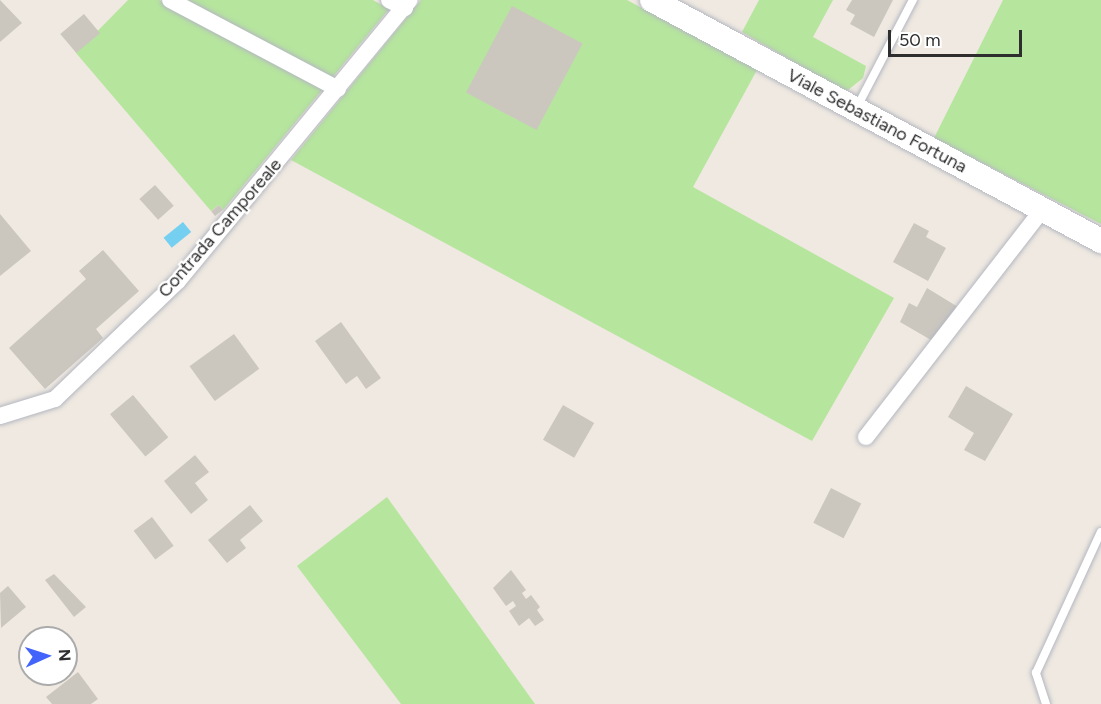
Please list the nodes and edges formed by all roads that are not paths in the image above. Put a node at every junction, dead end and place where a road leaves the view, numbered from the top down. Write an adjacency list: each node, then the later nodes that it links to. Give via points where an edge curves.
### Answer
1 (170, 0): 6 (street)
2 (389, 0): 5 (street)
3 (652, 0): 7 (street, Viale Sebastiano Fortuna)
4 (913, 0): 7 (lane)
5 (407, 4): 6 (street, Contrada Camporeale)
6 (338, 88): 10 (street, Contrada Camporeale, via 178,281 55,399)
7 (855, 110): 8 (street, Viale Sebastiano Fortuna)
8 (1042, 210): 9 (street, Viale Sebastiano Fortuna); 11 (street)
9 (1101, 242)
10 (0, 416)
11 (866, 437)
12 (1101, 532): 13 (lane, via 1039,664 1037,685)
13 (1046, 704)

